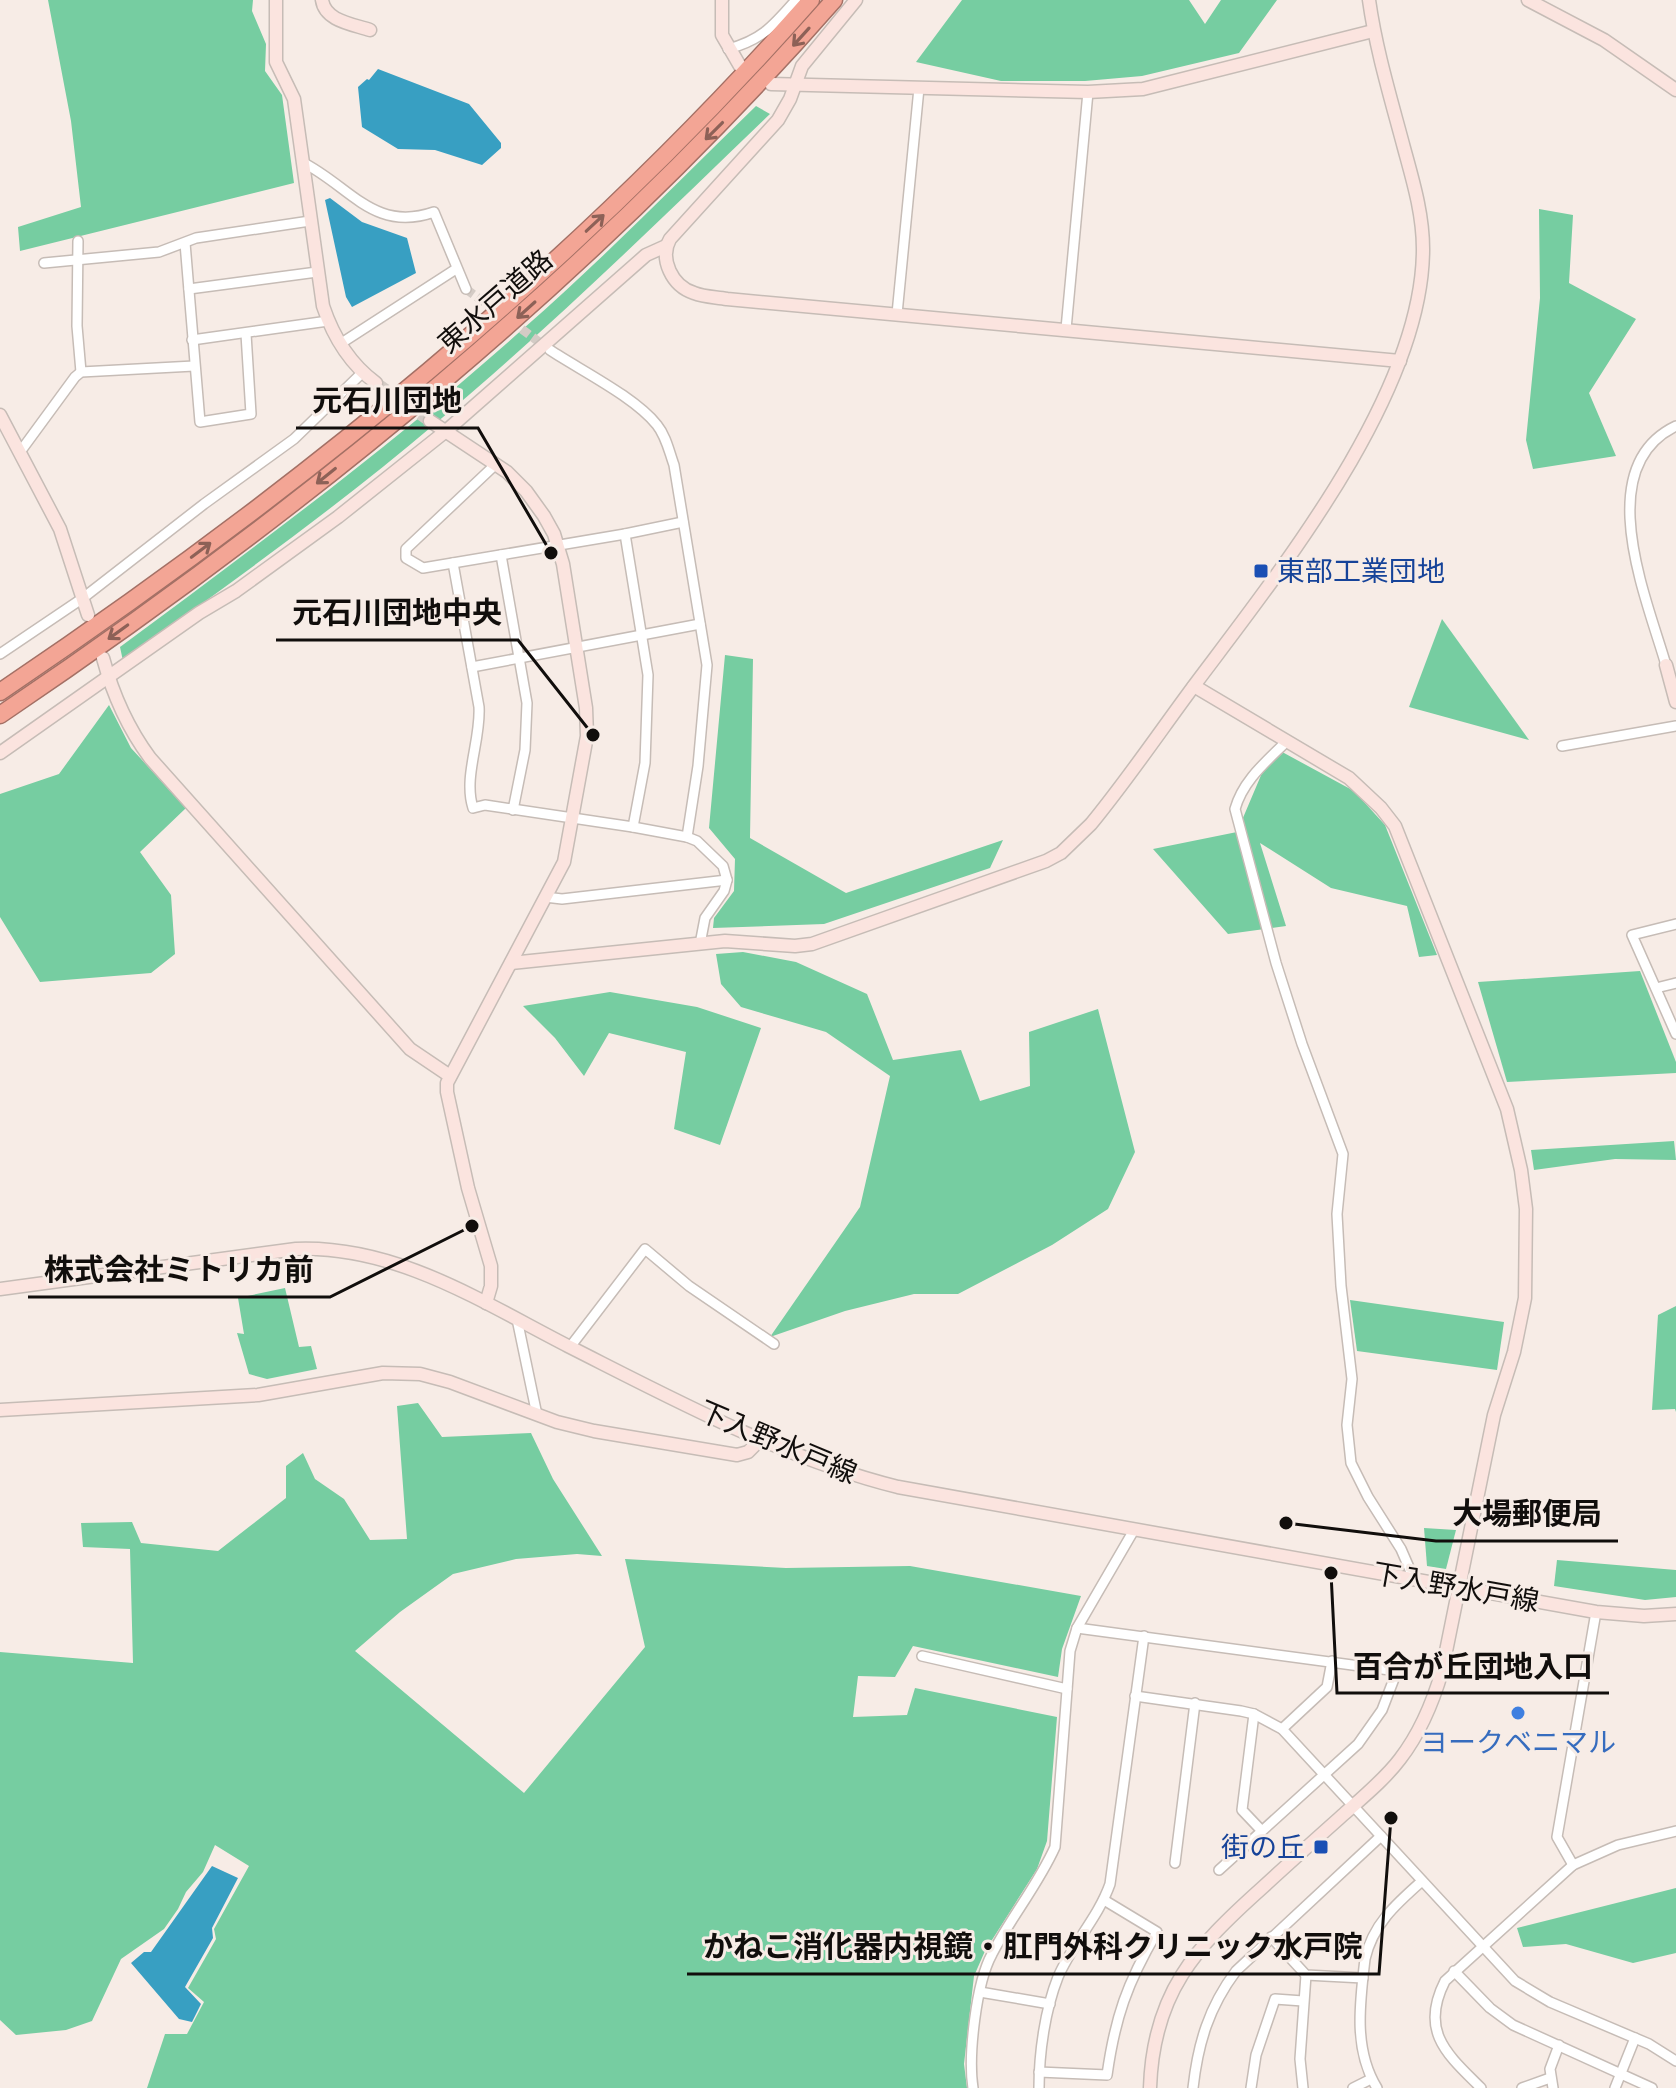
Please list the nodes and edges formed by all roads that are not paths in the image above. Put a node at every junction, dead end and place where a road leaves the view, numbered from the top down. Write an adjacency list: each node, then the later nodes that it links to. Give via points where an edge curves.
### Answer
1 (276, 0): 19 (street, via 276,62 294,99)
2 (322, 0): 10 (street, via 329,16)
3 (722, 0): 12 (street, via 722,35)
4 (796, 0): 12 (street, via 762,36)
5 (811, 0): 13 (highway, 東水戸道路)
6 (834, 0): 14 (highway, 東水戸道路, one-way to 14)
7 (856, 0): 15 (street, via 811,52)
8 (1369, 0): 11 (street)
9 (1528, 0): 17 (street, via 1604,40)
10 (370, 30)
11 (1373, 31): 18 (street, via 1161,86); 37 (street, via 1417,195 1423,247 1419,298)
12 (728, 49): 13 (street)
13 (746, 66): 65 (highway, 東水戸道路, one-way to 13, via 188,560 386,406 569,248 645,176)
14 (769, 79): 15 (street); 67 (highway, 東水戸道路, one-way to 67, via 581,260 400,416 197,574)
15 (795, 85): 16 (street); 23 (street, via 778,120)
16 (919, 88): 18 (street); 30 (street)
17 (1676, 90)
18 (1088, 92): 32 (street)
19 (302, 162): 20 (street); 26 (street, via 366,208 398,219 434,212)
20 (310, 221): 22 (street); 27 (street)
21 (78, 241): 24 (street)
22 (185, 243): 24 (street, via 159,252); 28 (street)
23 (666, 246): 30 (street, via 670,272 692,293); 45 (street, via 646,255)
24 (80, 261): 25 (street); 39 (street)
25 (44, 263)
26 (456, 269): 29 (street); 35 (street)
27 (317, 272): 28 (street); 31 (street)
28 (189, 289): 34 (street)
29 (466, 289)
30 (897, 314): 32 (street)
31 (328, 321): 33 (street); 35 (street)
32 (1066, 329): 37 (street)
33 (246, 334): 34 (street); 38 (street, via 251,414 200,422)
34 (192, 340): 38 (street)
35 (340, 344): 40 (street)
36 (550, 350): 48 (street, via 659,427 674,465)
37 (1400, 361): 64 (street, via 1342,476)
38 (194, 366): 39 (street)
39 (81, 372): 46 (street)
40 (363, 372): 41 (street); 53 (street, via 294,439)
41 (376, 383)
42 (0, 415): 46 (street)
43 (430, 421): 45 (street)
44 (1676, 426): 61 (street, via 1647,449 1634,475 1628,506)
45 (446, 431): 47 (street); 63 (street, via 338,517)
46 (20, 452): 53 (street, via 60,529)
47 (496, 464): 50 (street, via 535,502); 52 (street, via 406,549 406,558 423,568)
48 (683, 522): 49 (street); 55 (street)
49 (625, 534): 50 (street); 56 (street)
50 (557, 545): 51 (street); 57 (street)
51 (501, 555): 52 (street); 59 (street)
52 (453, 563): 62 (street)
53 (83, 598): 54 (street); 58 (street)
54 (88, 615)
55 (700, 624): 56 (street); 75 (street, via 707,665)
56 (642, 635): 57 (street); 74 (street, via 648,675 645,763)
57 (577, 646): 59 (street); 73 (street, via 587,736)
58 (0, 654)
59 (519, 657): 62 (street); 72 (street, via 528,728)
60 (103, 658): 63 (street)
61 (1666, 665): 66 (street)
62 (472, 667): 72 (street, via 480,724 469,796 473,808)
63 (108, 679): 71 (street); 84 (street, via 127,724 150,758 410,1049)
64 (1194, 686): 69 (street); 79 (street, via 1099,815 1061,853 812,944)
65 (0, 692)
66 (1676, 702)
67 (0, 715)
68 (1676, 726): 70 (street)
69 (1287, 741): 94 (street, via 1255,773 1235,809 1276,963 1343,1154 1337,1214 1352,1379 1347,1425 1351,1463); 95 (street, via 1362,789 1395,826 1507,1109 1521,1170 1527,1221 1525,1298)
70 (1562, 746)
71 (0, 753)
72 (513, 810): 73 (street)
73 (573, 820): 74 (street); 77 (street, via 564,862)
74 (633, 827): 75 (street)
75 (687, 837): 76 (street, via 717,858)
76 (727, 880): 77 (street); 79 (street, via 705,918)
77 (545, 897): 80 (street)
78 (1676, 924): 82 (street, via 1632,935)
79 (700, 944): 80 (street)
80 (511, 963): 84 (street)
81 (1676, 983): 82 (street)
82 (1656, 988): 83 (street)
83 (1676, 1034)
84 (450, 1076): 86 (street, via 447,1092 492,1277)
85 (0, 1289): 86 (street, 下入野水戸線, via 296,1249 334,1249 388,1260)
86 (486, 1303): 87 (street, 下入野水戸線)
87 (517, 1319): 89 (street, 下入野水戸線); 91 (street)
88 (774, 1344): 89 (street, via 645,1249)
89 (570, 1347): 92 (street, 下入野水戸線)
90 (0, 1410): 91 (street, via 258,1395 383,1373 450,1382)
91 (537, 1415): 92 (street, via 594,1431 737,1455)
92 (760, 1440): 93 (street, 下入野水戸線, via 819,1465 898,1487)
93 (1134, 1530): 94 (street, 下入野水戸線); 98 (street)
94 (1414, 1579): 95 (street, 下入野水戸線)
95 (1458, 1587): 96 (street, 下入野水戸線); 108 (street, via 1442,1671 1422,1724 1400,1759)
96 (1596, 1612): 97 (street, 下入野水戸線); 113 (street, via 1557,1837)
97 (1676, 1614)
98 (1077, 1628): 99 (street); 102 (street)
99 (1144, 1636): 101 (street); 103 (street)
100 (922, 1656): 102 (street)
101 (1332, 1661): 106 (street, via 1327,1687); 107 (street, via 1397,1671 1370,1729)
102 (1067, 1689): 122 (street, via 1055,1847 991,1955)
103 (1135, 1696): 104 (street); 116 (street, via 1115,1855)
104 (1195, 1703): 105 (street); 112 (street)
105 (1254, 1714): 106 (street); 109 (street, via 1242,1810)
106 (1282, 1729): 107 (street)
107 (1325, 1774): 108 (street); 109 (street)
108 (1354, 1805): 111 (street); 134 (street, via 1221,1925 1189,1961 1162,2014)
109 (1261, 1830): 114 (street)
110 (1676, 1831): 113 (street, via 1618,1845)
111 (1381, 1836): 115 (street); 117 (street)
112 (1175, 1863)
113 (1573, 1865): 118 (street)
114 (1219, 1870)
115 (1422, 1881): 118 (street); 121 (street, via 1381,1921 1368,1946)
116 (1104, 1900): 124 (street, via 1059,1975); 128 (street, via 1157,1932 1127,1988 1107,2075)
117 (1271, 1937): 120 (street); 135 (street, via 1236,1971 1213,2008 1199,2045)
118 (1482, 1945): 119 (street); 125 (street, via 1530,1992)
119 (1454, 1971): 126 (street, via 1498,2015); 139 (street, via 1440,1991 1439,2040)
120 (1306, 1975): 121 (street); 123 (street)
121 (1363, 1978): 131 (street, via 1361,2044)
122 (980, 1992): 124 (street); 132 (street, via 970,2071)
123 (1303, 2001): 136 (street, via 1275,1999); 137 (street)
124 (1050, 2004): 128 (street)
125 (1635, 2038): 127 (street); 129 (street)
126 (1559, 2045): 129 (street); 130 (street, via 1550,2069)
127 (1676, 2061)
128 (1039, 2072): 133 (street)
129 (1621, 2072): 141 (street); 142 (street)
130 (1552, 2083): 140 (street)
131 (1374, 2084): 138 (street)
132 (973, 2088)
133 (1039, 2088)
134 (1150, 2088)
135 (1193, 2088)
136 (1251, 2088)
137 (1303, 2088)
138 (1353, 2088)
139 (1481, 2088)
140 (1522, 2088)
141 (1615, 2088)
142 (1652, 2088)

